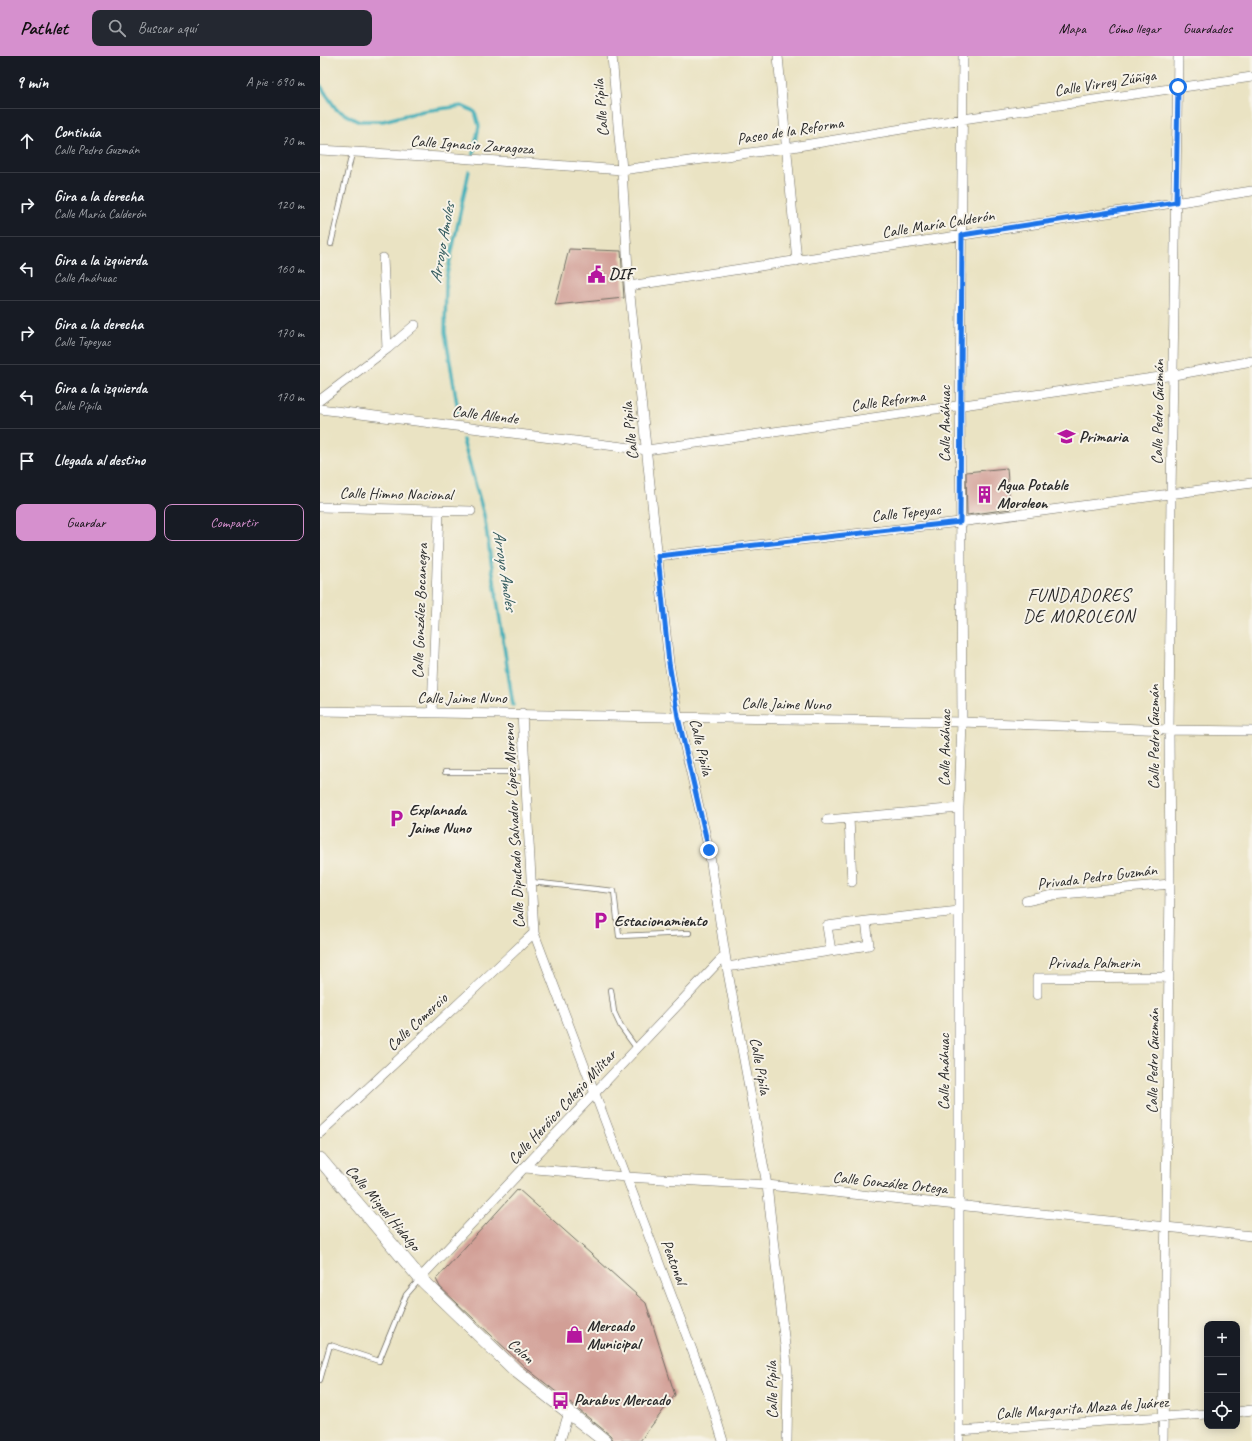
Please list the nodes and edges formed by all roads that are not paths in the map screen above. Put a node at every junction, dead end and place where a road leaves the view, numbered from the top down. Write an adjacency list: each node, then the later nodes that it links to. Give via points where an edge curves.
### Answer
1 (612, 56): 11 (street, Calle Pípila)
2 (778, 56): 8 (street)
3 (963, 56): 7 (street, Calle Anáhuac)
4 (1178, 56): 6 (street, Calle Pedro Guzmán)
5 (1252, 77): 6 (street, Calle Virrey Zúñiga)
6 (1178, 87): 7 (street, Calle Virrey Zúñiga); 13 (street, Calle Pedro Guzmán)
7 (963, 119): 8 (street, Paseo de la Reforma); 14 (street, Calle Anáhuac)
8 (786, 148): 11 (street, Paseo de la Reforma); 17 (street)
9 (320, 150): 10 (street, Calle Ignacio Zaragoza)
10 (352, 153): 11 (street, Calle Ignacio Zaragoza); 15 (lane)
11 (622, 170): 18 (street, Calle Pípila)
12 (1252, 191): 13 (street, Calle María Calderón)
13 (1176, 202): 14 (street, Calle María Calderón); 22 (street, Calle Pedro Guzmán)
14 (962, 235): 17 (street, Calle María Calderón); 24 (street, Calle Anáhuac)
15 (331, 244)
16 (383, 258): 20 (street)
17 (797, 261): 18 (street, Calle María Calderón)
18 (629, 286): 26 (street, Calle Pípila)
19 (414, 325): 20 (street)
20 (387, 349): 23 (street)
21 (1252, 361): 22 (street, Calle Reforma)
22 (1174, 375): 24 (street, Calle Reforma); 28 (street, Calle Pedro Guzmán)
23 (320, 400)
24 (960, 406): 26 (street, Calle Reforma); 32 (street, Calle Anáhuac)
25 (320, 409): 26 (street, Calle Allende)
26 (647, 450): 33 (street, Calle Pípila)
27 (1252, 483): 28 (street, Calle Tepeyac)
28 (1171, 494): 32 (street, Calle Tepeyac); 39 (street, Calle Pedro Guzmán)
29 (320, 507): 30 (street, Calle Himno Nacional)
30 (438, 510): 31 (street, Calle Himno Nacional); 35 (street, Calle González Bocanegra)
31 (471, 511)
32 (960, 522): 33 (street, Calle Tepeyac); 38 (street, Calle Anáhuac)
33 (658, 556): 37 (street, Calle Pípila, via 669,663)
34 (320, 711): 35 (street, Calle Jaime Nuno)
35 (432, 713): 36 (street, Calle Jaime Nuno)
36 (522, 713): 37 (street, Calle Jaime Nuno); 42 (street, Calle Diputado Salvador López Moreno)
37 (678, 717): 38 (street, Calle Jaime Nuno); 55 (street, Calle Pípila, via 709,850)
38 (962, 722): 39 (street, Calle Jaime Nuno); 43 (street, Calle Anáhuac)
39 (1168, 730): 40 (street, Calle Jaime Nuno); 48 (street, Calle Pedro Guzmán)
40 (1252, 731)
41 (445, 772): 42 (lane)
42 (525, 772): 46 (street, Calle Diputado Salvador López Moreno)
43 (959, 808): 44 (street); 50 (street, Calle Anáhuac)
44 (850, 818): 45 (street); 47 (street)
45 (827, 820)
46 (531, 882): 52 (street, Calle Diputado Salvador López Moreno); 53 (lane, via 614,891 619,936)
47 (852, 882)
48 (1170, 884): 49 (street, Privada Pedro Guzmán, via 1054,895); 57 (street, Calle Pedro Guzmán)
49 (1026, 901)
50 (959, 911): 51 (street); 67 (street, Calle Anáhuac)
51 (866, 921): 54 (street, via 869,945); 54 (street, via 827,926)
52 (534, 932): 61 (street, Calle Diputado Salvador López Moreno); 62 (street, Calle Comercio)
53 (689, 933)
54 (831, 951): 56 (street)
55 (725, 955): 56 (street, Calle Pípila); 60 (street, Calle Heróico Colegio Militar)
56 (727, 967): 66 (street, Calle Pípila)
57 (1169, 978): 59 (street, Privada Palmerin, via 1037,978); 68 (street, Calle Pedro Guzmán)
58 (611, 990): 60 (lane, via 614,1012)
59 (1037, 995)
60 (637, 1049): 61 (street, Calle Heróico Colegio Militar)
61 (595, 1094): 64 (street, Calle Heróico Colegio Militar); 65 (street, Peatonal)
62 (320, 1133)
63 (320, 1159): 70 (street, Calle Miguel Hidalgo)
64 (525, 1168): 65 (street, Calle González Ortega); 70 (street, Calle Heróico Colegio Militar)
65 (626, 1177): 66 (street, Calle González Ortega); 80 (street, Peatonal, via 708,1392)
66 (767, 1185): 67 (street, Calle González Ortega); 81 (street, Calle Pípila, via 788,1373)
67 (959, 1206): 68 (street, Calle González Ortega); 77 (street, Calle Anáhuac)
68 (1167, 1228): 69 (street, Calle González Ortega); 76 (street, Calle Pedro Guzmán)
69 (1252, 1236)
70 (420, 1278): 71 (lane, via 406,1295 379,1361 330,1345); 73 (street, Colon, via 515,1370)
71 (320, 1380)
72 (1252, 1410): 74 (street)
73 (568, 1412): 78 (street); 79 (street, Colon)
74 (1240, 1412)
75 (1204, 1414): 76 (street, Calle Margarita Maza de Juárez)
76 (1163, 1417): 77 (street, Calle Margarita Maza de Juárez); 83 (street)
77 (959, 1431): 82 (street, Calle Anáhuac)
78 (560, 1441)
79 (605, 1441)
80 (723, 1441)
81 (787, 1441)
82 (959, 1441)
83 (1163, 1441)

